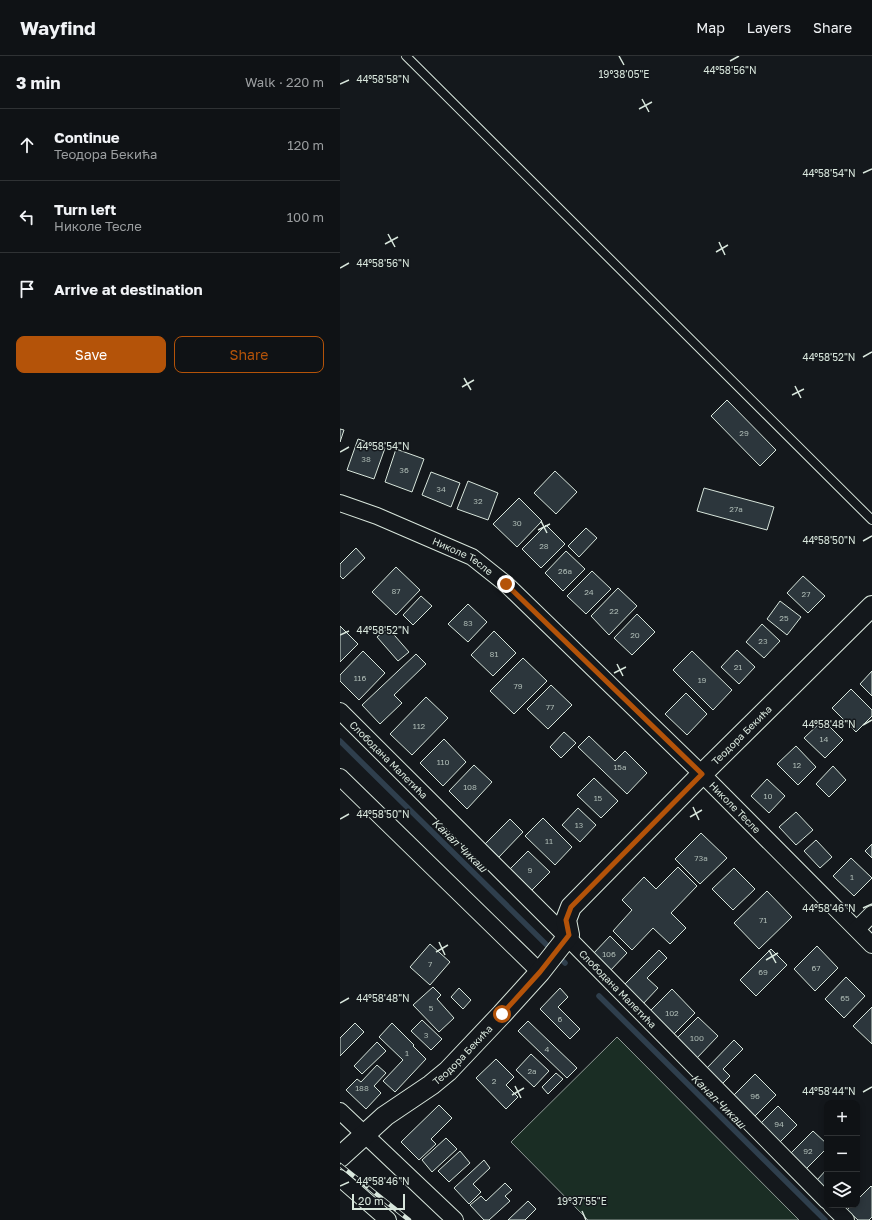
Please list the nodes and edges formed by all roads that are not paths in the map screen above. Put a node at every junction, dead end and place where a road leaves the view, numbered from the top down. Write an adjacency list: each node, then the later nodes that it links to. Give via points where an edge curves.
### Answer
1 (406, 56): 3 (lane)
2 (340, 503): 6 (street, Николе Тесле, via 472,557 506,584)
3 (872, 520)
4 (872, 606): 6 (street, Теодора Бекића)
5 (340, 711): 10 (street, Слободана Малетића)
6 (702, 774): 9 (street, Николе Тесле); 10 (street, Теодора Бекића, via 571,907 566,920 569,932)
7 (340, 777): 12 (street)
8 (872, 914): 9 (street)
9 (857, 930): 11 (street, Николе Тесле)
10 (565, 940): 12 (street, Теодора Бекића); 17 (street, Слободана Малетића)
11 (872, 945)
12 (542, 969): 14 (street, Теодора Бекића, via 448,1071)
13 (340, 1111): 14 (street)
14 (364, 1134): 15 (street, Теодора Бекића); 20 (street)
15 (340, 1157)
16 (340, 1178): 19 (street)
17 (824, 1198)
18 (834, 1208): 21 (street)
19 (388, 1220)
20 (455, 1220)
21 (846, 1220)

